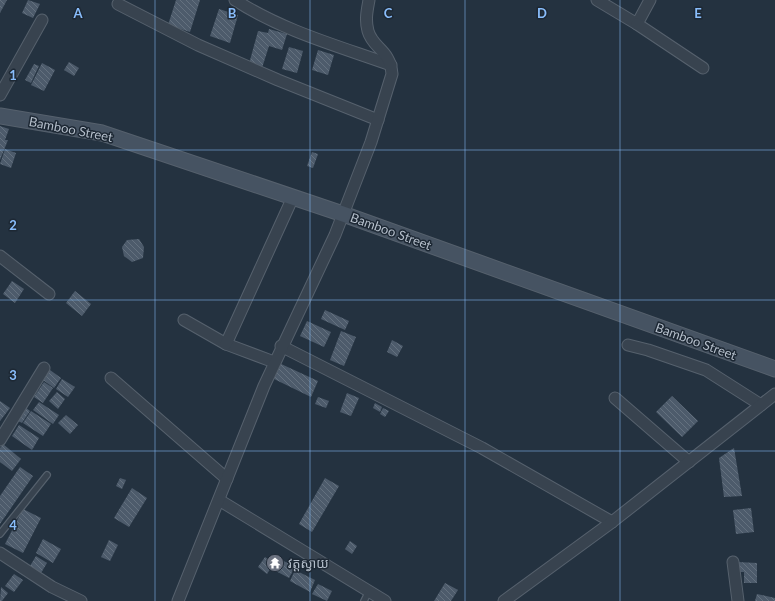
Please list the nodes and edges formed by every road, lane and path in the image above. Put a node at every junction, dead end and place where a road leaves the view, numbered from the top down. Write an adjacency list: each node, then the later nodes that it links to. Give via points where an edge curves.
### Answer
1 (236, 0): 8 (street, via 252,11 295,32)
2 (369, 0): 8 (street, via 366,16 368,32)
3 (598, 0): 7 (street)
4 (650, 0): 7 (street)
5 (118, 4): 12 (street, via 198,45)
6 (42, 20): 10 (street)
7 (637, 24): 9 (street)
8 (391, 65): 12 (street, via 392,74)
9 (703, 68)
10 (0, 95)
11 (0, 116): 13 (street, Bamboo Street, via 102,133)
12 (378, 120): 14 (street)
13 (294, 197): 14 (street, Bamboo Street); 18 (street)
14 (342, 214): 20 (street, via 320,268); 23 (street, Bamboo Street)
15 (0, 256): 16 (street)
16 (49, 294)
17 (184, 320): 18 (street)
18 (226, 344): 21 (street)
19 (628, 345): 27 (street, via 706,370)
20 (281, 346): 21 (street); 33 (street, via 482,448)
21 (274, 362): 31 (street)
22 (44, 368): 28 (street)
23 (775, 369)
24 (111, 378): 31 (street)
25 (775, 394): 27 (street)
26 (615, 398): 29 (street)
27 (761, 405): 29 (street)
28 (0, 440)
29 (689, 462): 33 (street)
30 (47, 475): 34 (lane)
31 (227, 479): 32 (street)
32 (219, 500): 37 (street); 39 (street)
33 (612, 522): 41 (street)
34 (0, 534)
35 (0, 553): 38 (street, via 46,584)
36 (733, 562): 42 (street)
37 (367, 596): 40 (street)
38 (81, 601)
39 (178, 601)
40 (385, 601)
41 (504, 601)
42 (738, 601)

